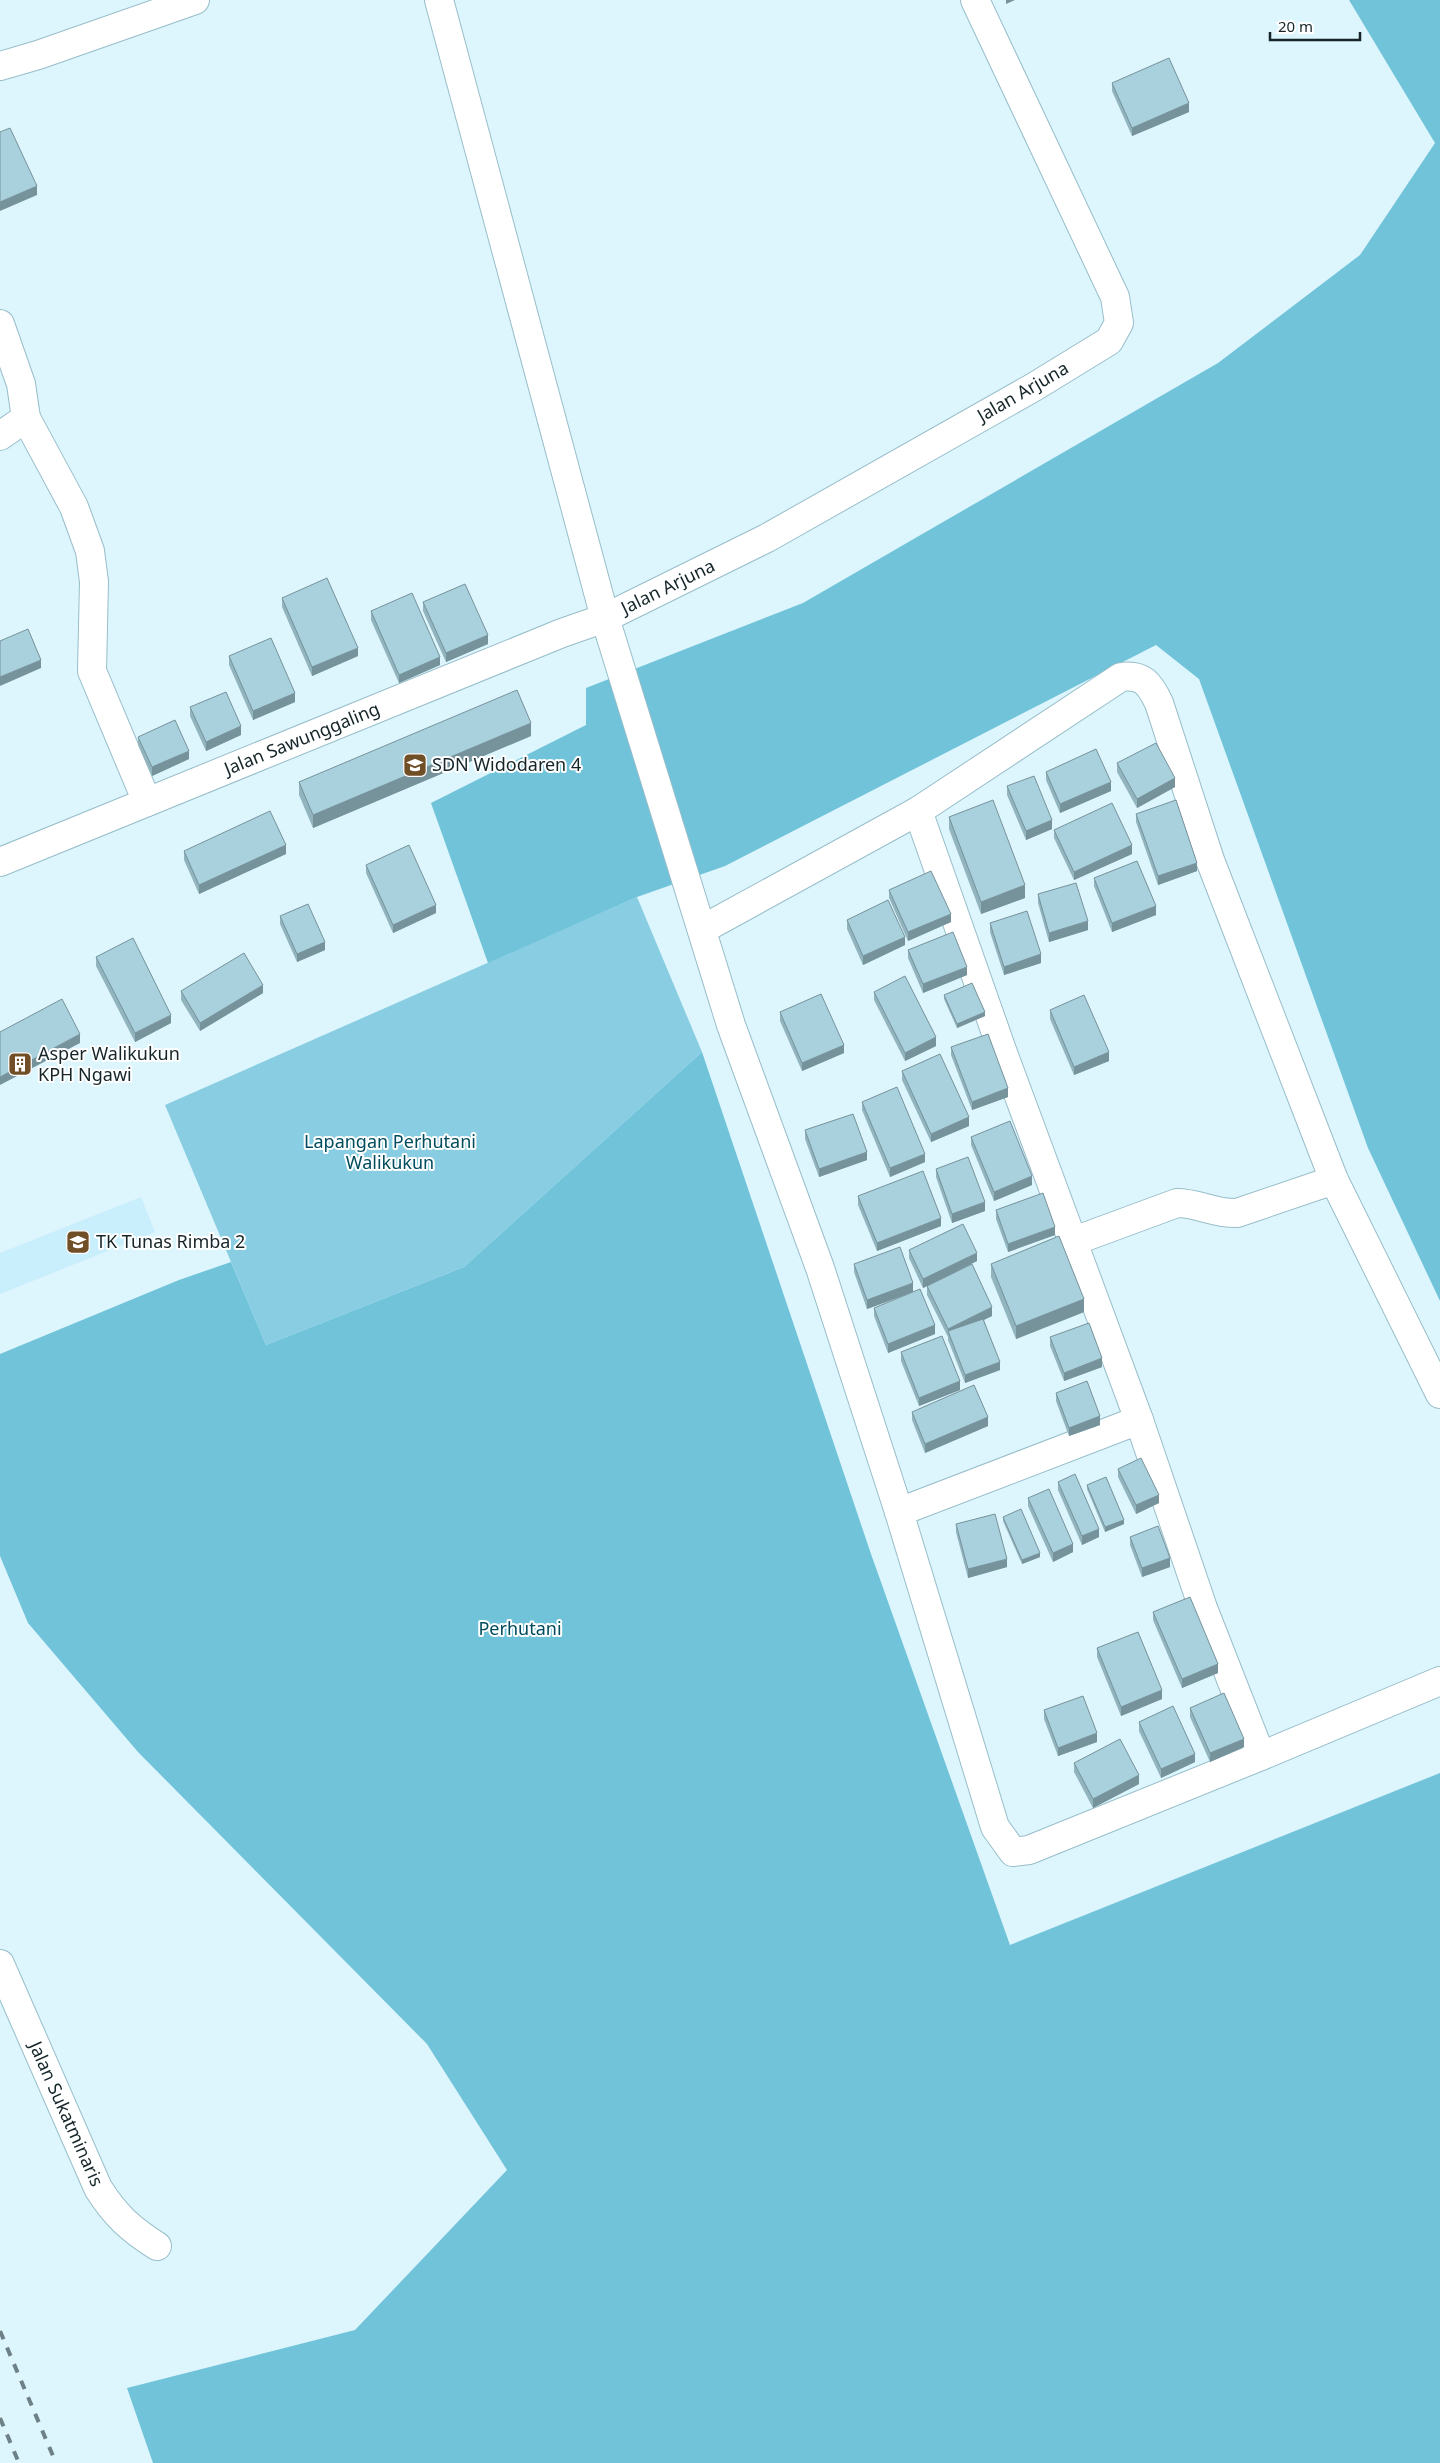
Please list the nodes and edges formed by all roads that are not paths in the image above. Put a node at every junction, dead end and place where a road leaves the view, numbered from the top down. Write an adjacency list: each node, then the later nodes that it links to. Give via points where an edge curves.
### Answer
1 (195, 0): 4 (street, via 38,56)
2 (439, 0): 8 (street)
3 (975, 0): 8 (street, Jalan Arjuna, via 1115,297 1119,323 1109,341 767,538)
4 (0, 66)
5 (0, 324): 6 (street, via 21,384)
6 (26, 418): 7 (street); 9 (street, via 74,507 90,551 94,582 92,671)
7 (0, 436)
8 (605, 618): 9 (street, Jalan Sawunggaling); 12 (street)
9 (147, 802): 11 (street, Jalan Sawunggaling)
10 (918, 811): 12 (street); 13 (street, via 1121,677 1143,678 1159,703 1210,860); 14 (street, via 1003,1053)
11 (2, 855)
12 (703, 929): 17 (street, via 731,1025 820,1268)
13 (1334, 1180): 14 (street, via 1237,1213 1221,1214 1193,1203 1177,1203); 15 (street)
14 (1074, 1241): 16 (street)
15 (1440, 1394)
16 (1139, 1420): 17 (street); 19 (street, via 1204,1608)
17 (899, 1512): 19 (street, via 995,1827 1013,1852 1029,1850)
18 (1440, 1681): 19 (street)
19 (1261, 1756)
20 (0, 1964): 21 (street, Jalan Sukatminaris, via 98,2188 114,2213)
21 (157, 2246)

